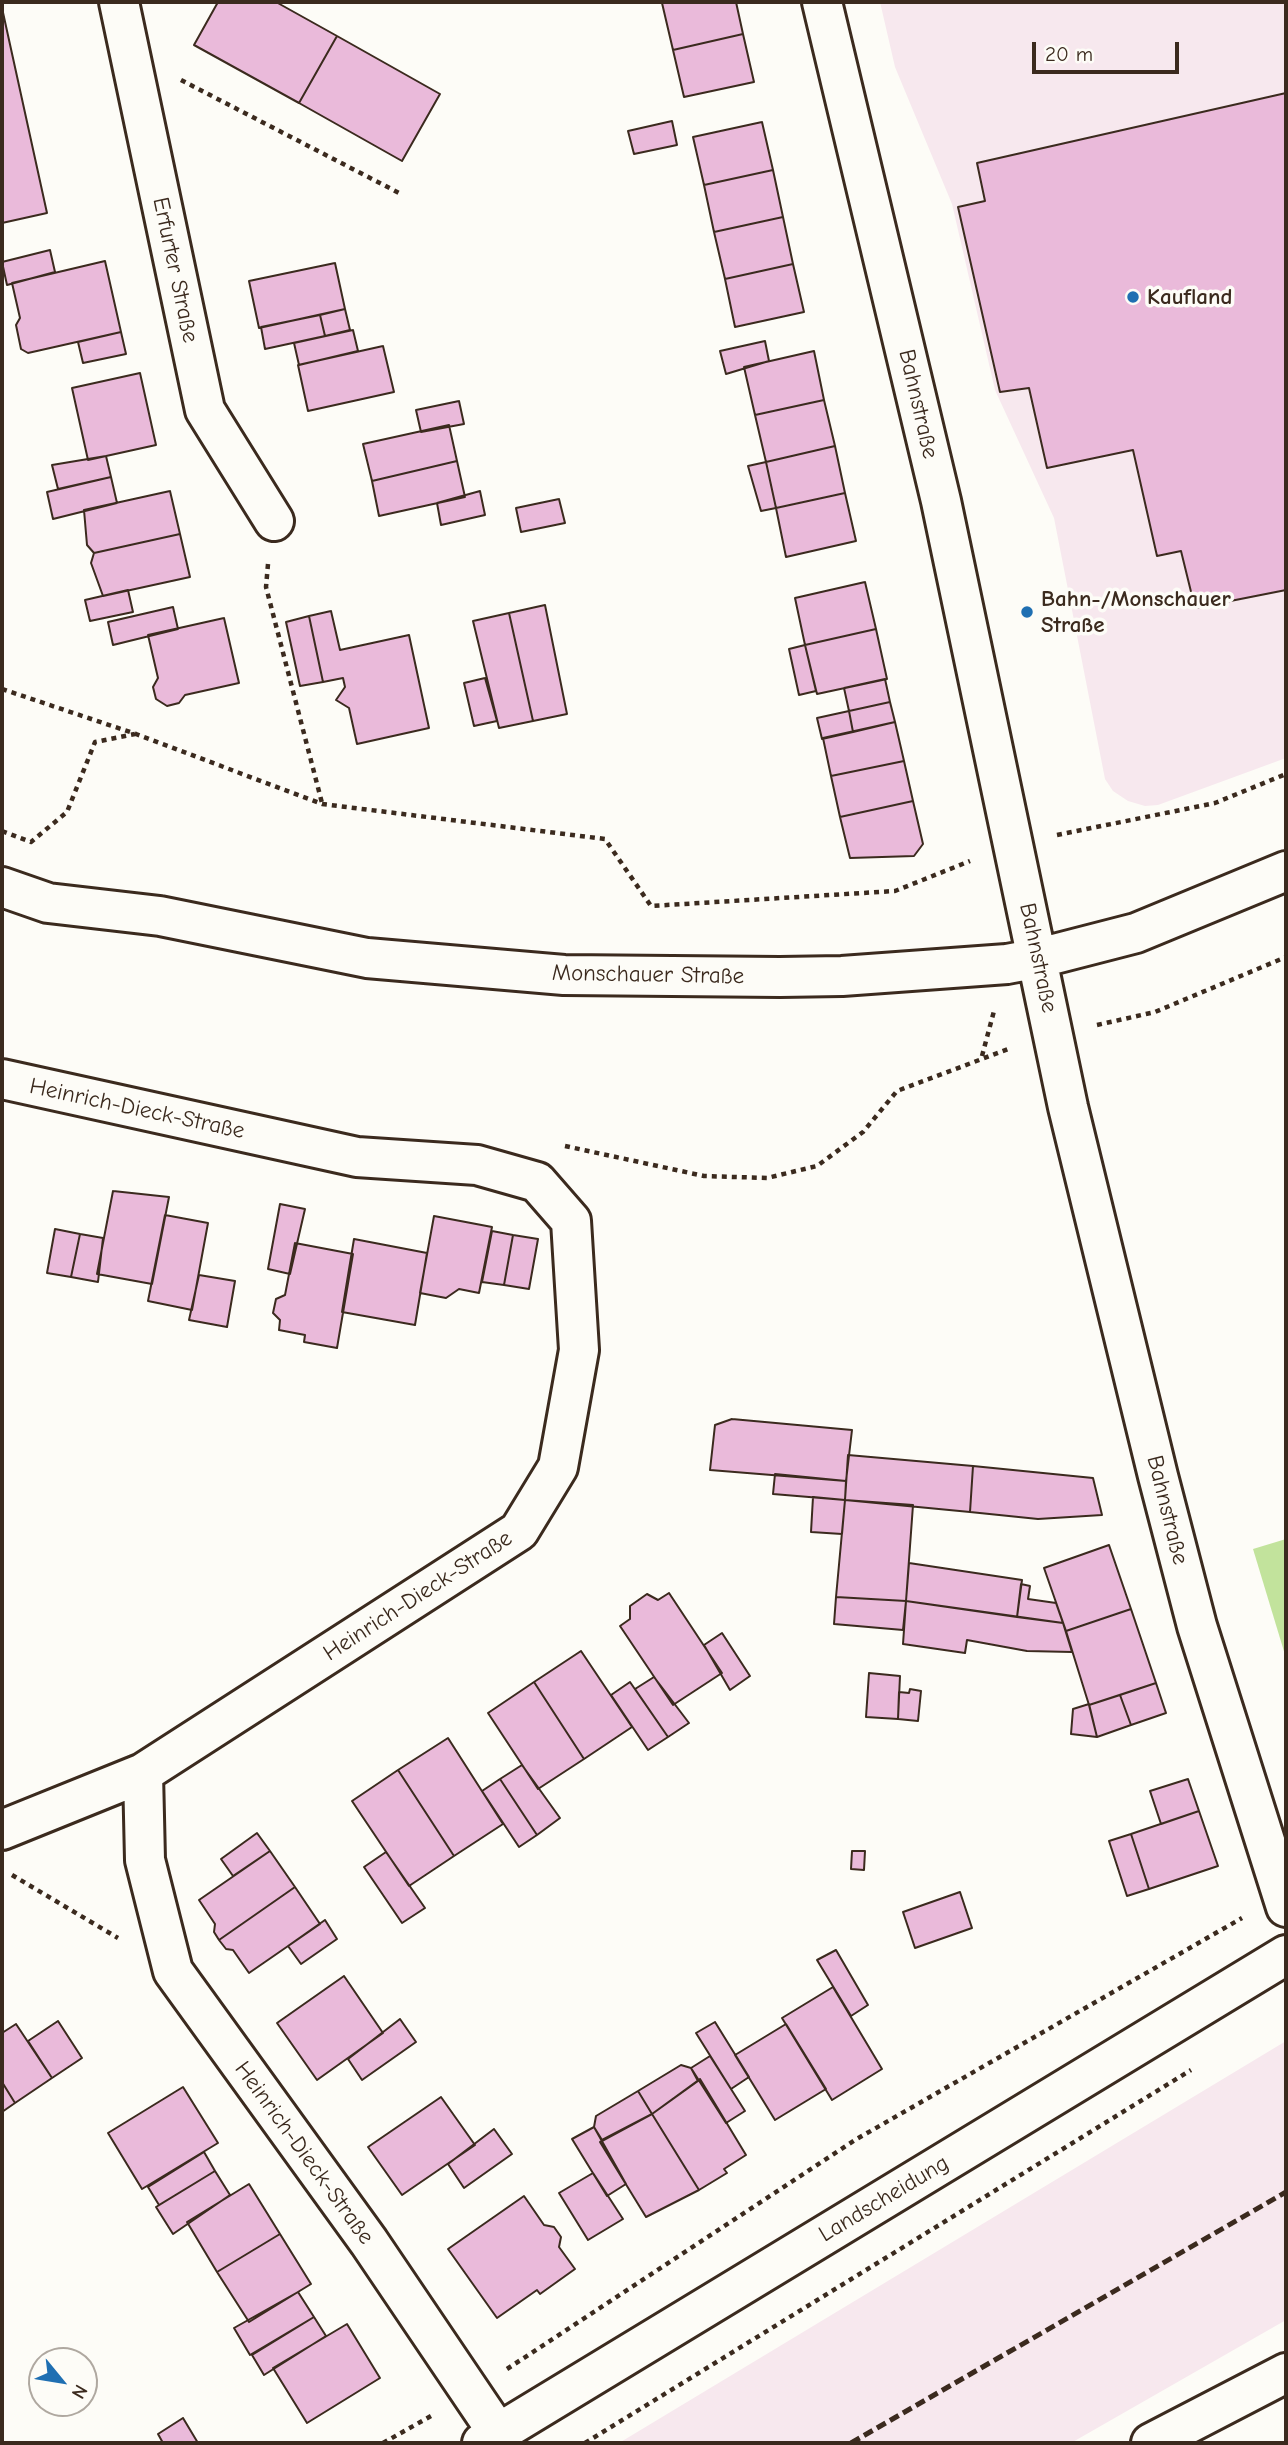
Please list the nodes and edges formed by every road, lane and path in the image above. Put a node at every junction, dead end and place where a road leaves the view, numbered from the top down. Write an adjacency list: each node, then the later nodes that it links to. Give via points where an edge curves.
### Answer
1 (119, 2): 3 (street, Erfurter Straße)
2 (822, 2): 11 (street, Bahnstraße, via 941,502)
3 (130, 53): 4 (path); 5 (street, Erfurter Straße, via 205,410)
4 (401, 194)
5 (274, 521): 9 (path, via 266,587)
6 (2, 690): 7 (path)
7 (136, 734): 9 (path); 10 (path, via 95,742 67,812 31,842)
8 (1286, 774): 11 (path, via 1214,803)
9 (322, 804): 11 (path, via 605,839 651,906 895,891)
10 (2, 831)
11 (1014, 843): 15 (street, Bahnstraße)
12 (1286, 872): 15 (street, Monschauer Straße, via 1136,933)
13 (2, 887): 15 (street, Monschauer Straße, via 48,903 160,916 367,958 564,975 842,976)
14 (1286, 957): 16 (path, via 1154,1012)
15 (1039, 958): 16 (street, Bahnstraße)
16 (1054, 1035): 18 (path, via 897,1091 863,1132 817,1166 767,1178 704,1176); 22 (street, Bahnstraße, via 1197,1626)
17 (2, 1079): 19 (street, Heinrich-Dieck-Straße, via 357,1157 477,1165 537,1182 571,1221 579,1350 558,1467 519,1531)
18 (558, 1143)
19 (143, 1773): 20 (street, Heinrich-Dieck-Straße); 24 (street, Heinrich-Dieck-Straße, via 145,1860)
20 (2, 1830)
21 (2, 1869): 24 (path)
22 (1284, 1901): 27 (path, via 855,2140)
23 (1286, 1955): 28 (street, Landscheidung)
24 (173, 1971): 27 (street, Heinrich-Dieck-Straße)
25 (1195, 2067): 30 (path)
26 (1286, 2373): 31 (street)
27 (472, 2392): 28 (street, Heinrich-Dieck-Straße); 29 (path)
28 (490, 2438)
29 (383, 2443)
30 (585, 2443)
31 (1151, 2443)

